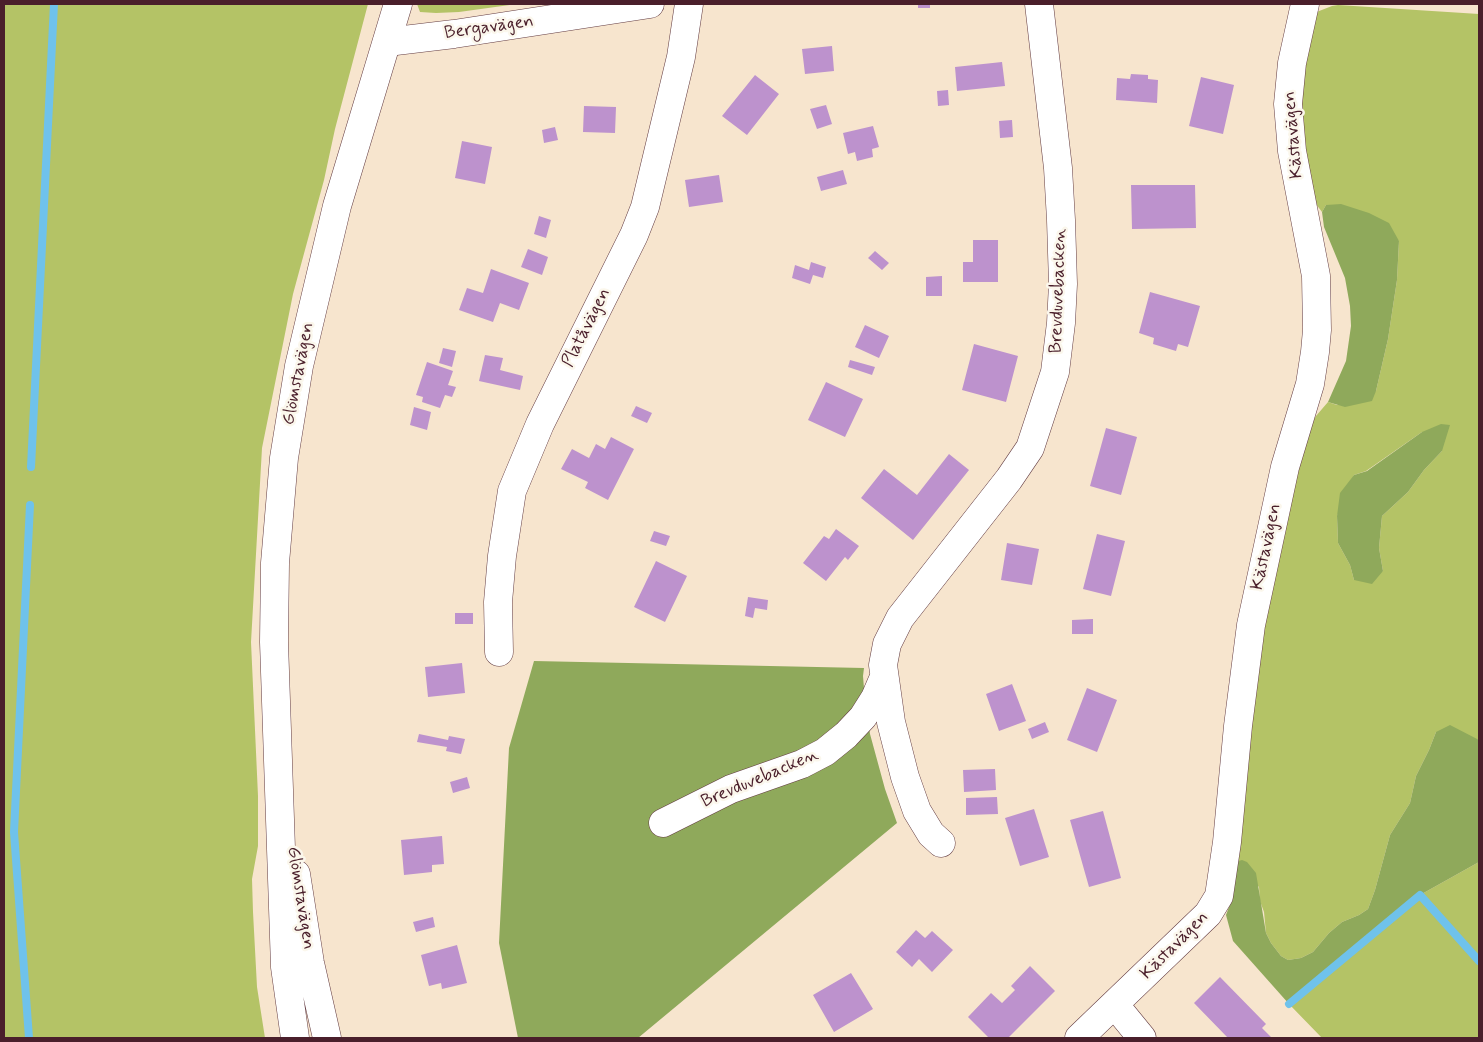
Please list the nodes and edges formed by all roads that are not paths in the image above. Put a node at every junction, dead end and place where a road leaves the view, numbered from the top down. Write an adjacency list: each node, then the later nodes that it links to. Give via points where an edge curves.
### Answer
1 (398, 4): 6 (street, Glömstavägen)
2 (650, 4): 6 (street, Bergavägen)
3 (689, 4): 7 (street, Platåvägen, via 681,57 645,207 544,415 512,491 498,602)
4 (1039, 4): 8 (street, Brevduvebacken, via 1061,220 1063,284 1054,372 1030,448 900,618 887,644)
5 (1305, 4): 12 (street, Kästavägen, via 1292,63 1288,104 1292,151 1316,276 1315,352 1310,384 1285,467 1251,625 1221,888 1208,914)
6 (387, 42): 9 (street, Glömstavägen, via 337,206 290,416 276,563 274,642)
7 (499, 652)
8 (884, 677): 10 (street, Brevduvebacken, via 862,717 825,752 802,764 731,789); 11 (street, Brevduvebacken, via 896,745 914,803 931,834)
9 (278, 757): 13 (street, Glömstavägen, via 284,967); 14 (street, Glömstavägen, via 309,953)
10 (663, 823)
11 (941, 844)
12 (1115, 1005): 15 (street, Kästavägen); 16 (street)
13 (295, 1038)
14 (327, 1038)
15 (1079, 1038)
16 (1142, 1038)

